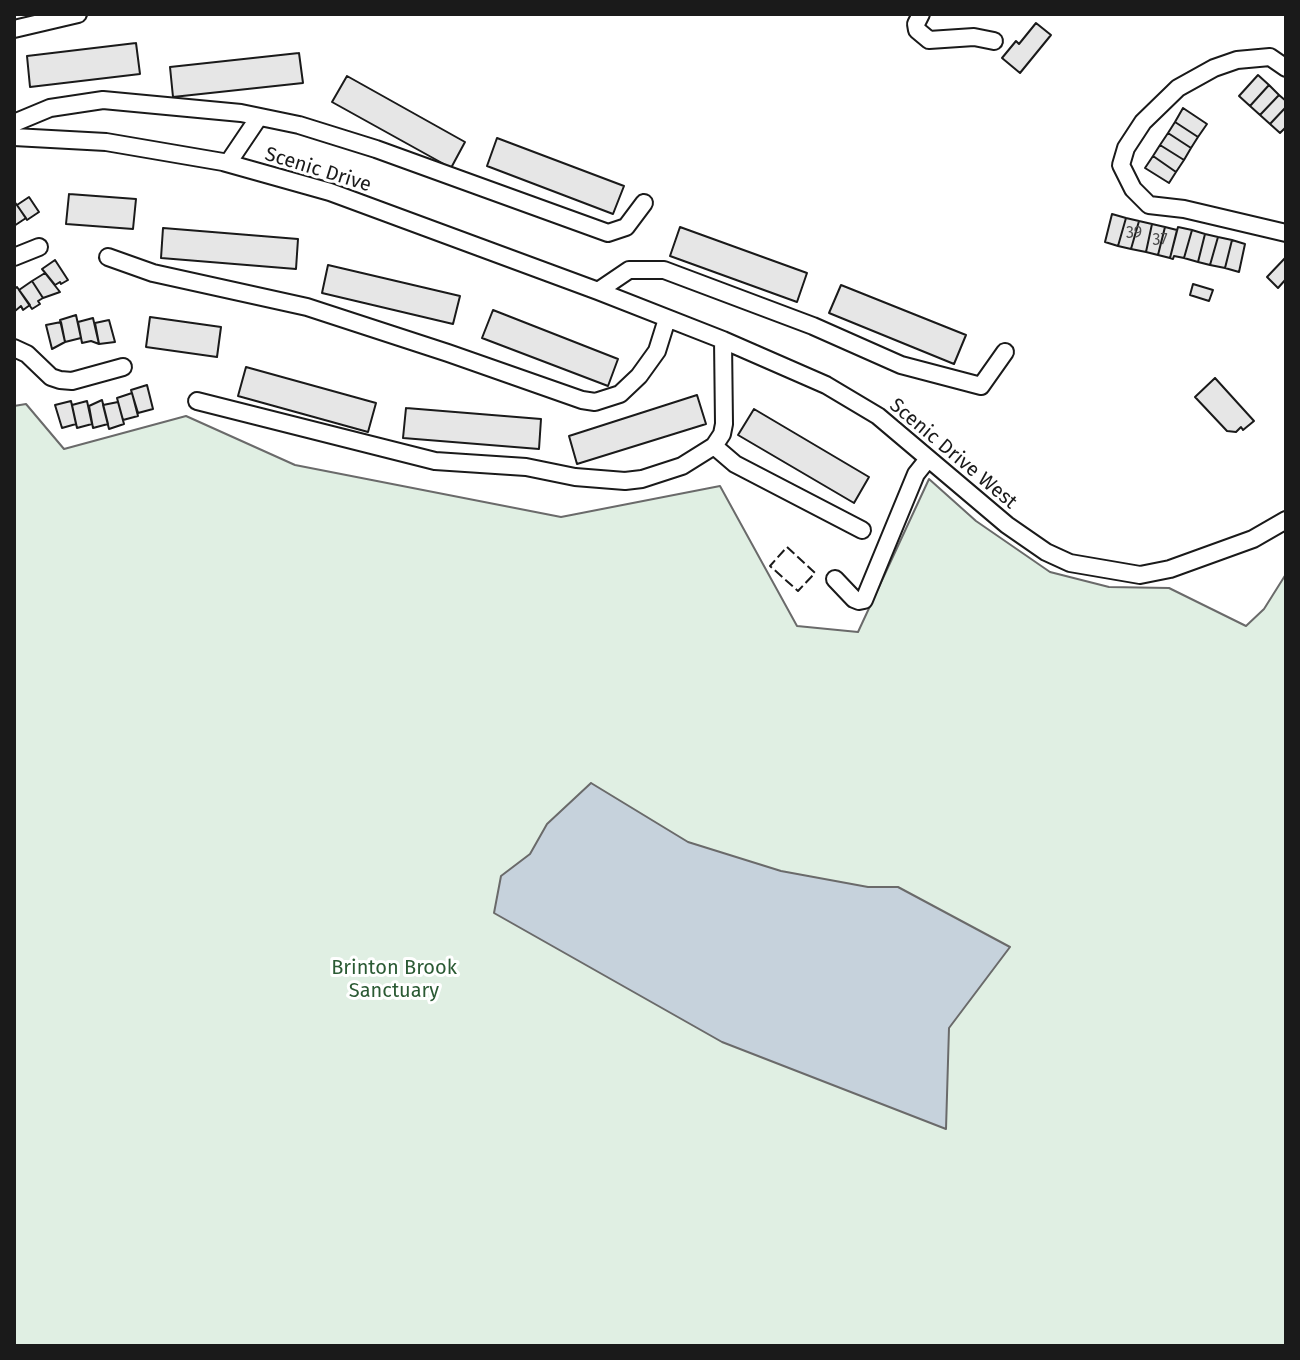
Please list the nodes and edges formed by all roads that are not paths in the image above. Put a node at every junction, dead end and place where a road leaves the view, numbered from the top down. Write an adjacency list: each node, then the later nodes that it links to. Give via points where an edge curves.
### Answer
1 (78, 14): 3 (street)
2 (921, 14): 4 (street, via 917,30 929,40)
3 (14, 29)
4 (994, 41)
5 (1286, 68): 11 (street, via 1270,57 1237,60 1178,88 1143,122 1121,165 1149,205)
6 (259, 117): 7 (street, via 103,100 50,108); 9 (street); 10 (street, via 376,149 608,233 626,227)
7 (14, 123)
8 (14, 137): 9 (street, Scenic Drive, via 106,142)
9 (228, 163): 15 (street, Scenic Drive, via 330,192)
10 (644, 203)
11 (1286, 233)
12 (39, 247): 13 (street)
13 (14, 257)
14 (108, 257): 16 (street, via 153,273 307,307 595,402 620,394 639,376 657,351)
15 (598, 291): 16 (street, Scenic Drive West); 19 (street, via 629,270 664,270 901,365 981,386)
16 (667, 319): 17 (street, Scenic Drive West)
17 (723, 340): 22 (street, via 724,424); 23 (street, Scenic Drive West, via 826,385 878,416)
18 (14, 348): 20 (street, via 60,380)
19 (1005, 352)
20 (123, 367)
21 (197, 401): 22 (street, via 435,461 526,467 605,480 642,479 682,466)
22 (714, 446): 25 (street, via 735,464)
23 (928, 459): 24 (street, Scenic Drive West, via 1046,552 1098,568 1140,575 1170,569 1253,539); 26 (street, via 916,474 864,600 854,599)
24 (1286, 520)
25 (862, 530)
26 (835, 579)

